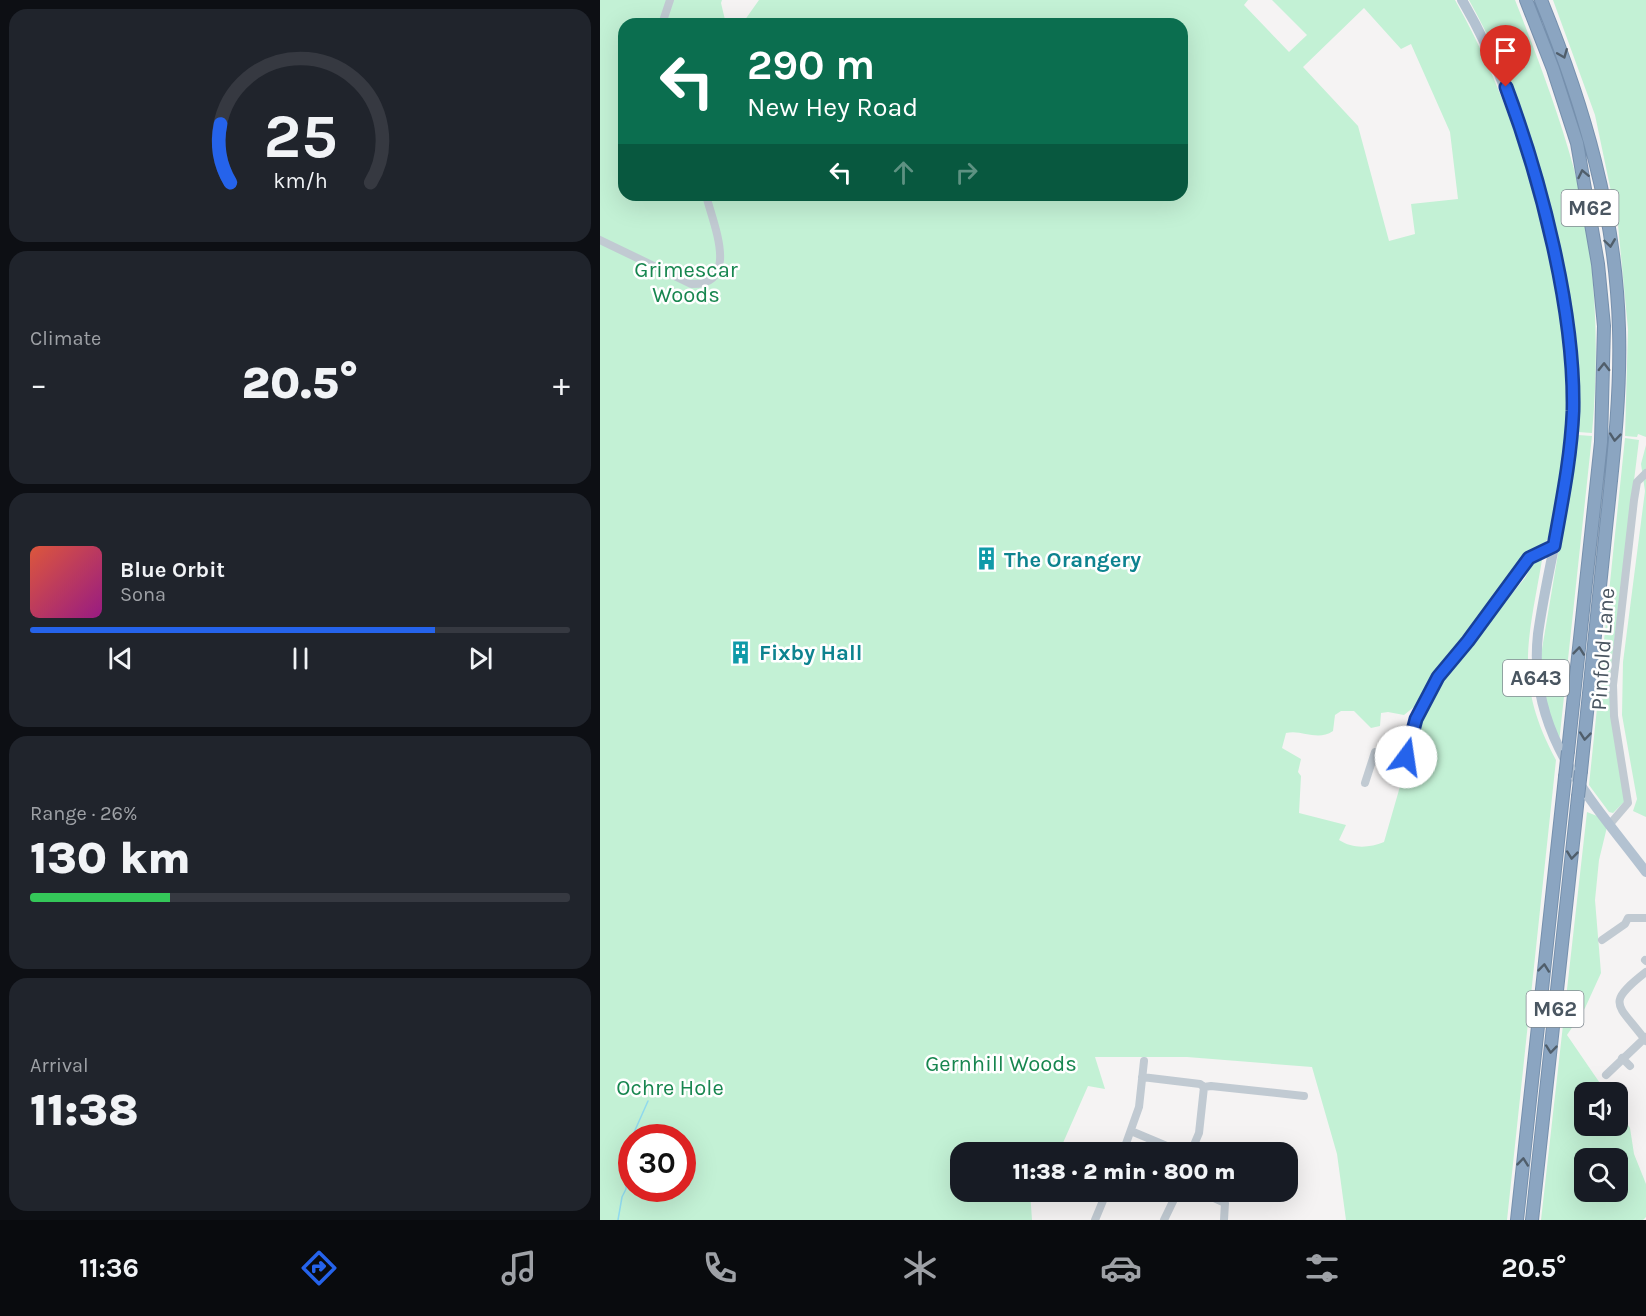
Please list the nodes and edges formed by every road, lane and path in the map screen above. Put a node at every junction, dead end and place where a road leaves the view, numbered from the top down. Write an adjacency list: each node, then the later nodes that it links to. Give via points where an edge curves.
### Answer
1 (670, 0): 5 (street)
2 (1462, 0): 9 (main road, A643, via 1491,54 1521,130 1545,214 1563,305 1572,375 1572,425)
3 (1526, 0): 34 (highway, M62, one-way to 3, bridge, via 1601,442 1604,326 1598,264 1577,143)
4 (1541, 0): 35 (highway, M62, one-way to 35, bridge, via 1568,65 1590,136 1604,196 1619,327 1617,425)
5 (664, 18)
6 (707, 201): 7 (street, via 722,261 718,274 704,284 691,284)
7 (600, 240)
8 (1646, 472): 11 (street, Pinfold Lane, via 1638,482 1634,500 1613,685 1628,803)
9 (1554, 546): 10 (street, via 1529,558 1438,677 1416,719 1406,757 1400,760 1375,752); 11 (main road, A643, via 1537,645 1539,700 1559,750)
10 (1365, 783)
11 (1610, 824): 12 (main road, A643)
12 (1646, 872)
13 (1646, 918): 14 (street, via 1628,918)
14 (1602, 940)
15 (1646, 972): 16 (street, via 1619,998 1620,1006)
16 (1645, 1039): 17 (street)
17 (1622, 1058): 19 (street); 20 (street)
18 (1144, 1061): 21 (street)
19 (1630, 1066)
20 (1606, 1075)
21 (1143, 1077): 22 (street); 24 (street)
22 (1204, 1087): 23 (street); 27 (street)
23 (1304, 1096)
24 (1131, 1131): 25 (street); 26 (street)
25 (1127, 1142)
26 (1157, 1142)
27 (1195, 1142)
28 (1102, 1202): 31 (street)
29 (1173, 1202): 32 (street)
30 (1223, 1202): 33 (street)
31 (1095, 1220)
32 (1164, 1220)
33 (1224, 1220)
34 (1517, 1220)
35 (1532, 1220)

